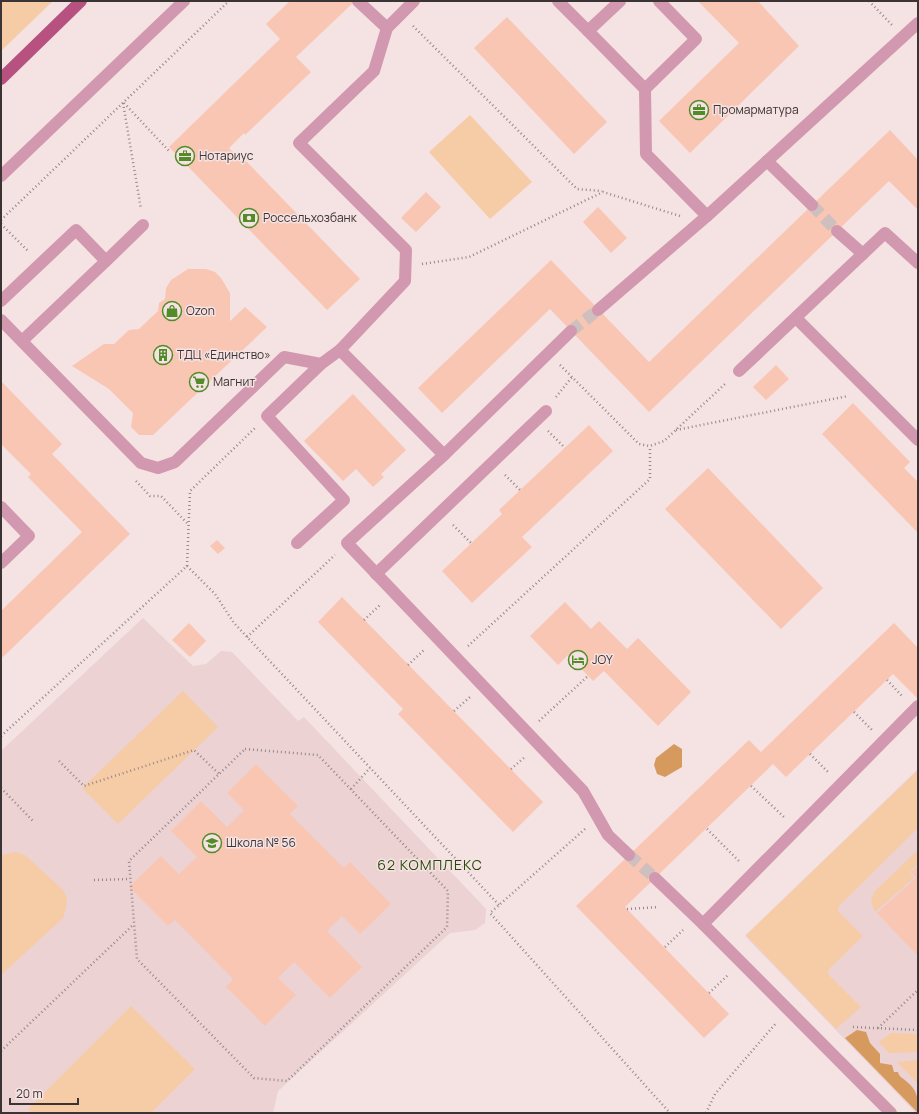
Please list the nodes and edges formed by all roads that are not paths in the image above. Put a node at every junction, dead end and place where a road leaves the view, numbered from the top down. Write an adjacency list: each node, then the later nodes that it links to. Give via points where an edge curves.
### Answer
1 (81, 1): 11 (main road)
2 (184, 1): 14 (street)
3 (358, 1): 9 (street)
4 (414, 1): 9 (street)
5 (558, 1): 10 (street)
6 (620, 1): 10 (street)
7 (659, 1): 12 (street, via 696,39)
8 (918, 23): 13 (street)
9 (387, 28): 28 (street, via 374,71 299,143 406,250 405,281)
10 (588, 31): 12 (street)
11 (1, 79)
12 (645, 88): 16 (street, via 646,154)
13 (767, 161): 15 (street); 16 (street)
14 (1, 176)
15 (812, 206)
16 (704, 219): 23 (street)
17 (143, 226): 20 (street)
18 (837, 231): 19 (street)
19 (863, 254): 21 (street, via 885,233); 24 (street)
20 (106, 261): 22 (street, via 76,230); 27 (street)
21 (918, 263)
22 (1, 301)
23 (598, 310)
24 (796, 318): 30 (street); 32 (street)
25 (1, 320): 27 (street)
26 (571, 331): 33 (street)
27 (22, 341): 29 (street, via 141,463 158,468 175,462 284,358)
28 (340, 350): 29 (street); 33 (street)
29 (321, 364): 35 (street, via 267,416 344,500)
30 (739, 371)
31 (546, 411): 37 (street)
32 (918, 440)
33 (444, 455): 37 (street, via 347,543)
34 (1, 508): 36 (street, via 29,536)
35 (296, 543)
36 (1, 563)
37 (376, 574): 39 (street, via 583,791 608,835)
38 (917, 707): 41 (street, via 752,874)
39 (629, 855)
40 (655, 878): 41 (street)
41 (700, 921): 42 (street)
42 (891, 1113)

